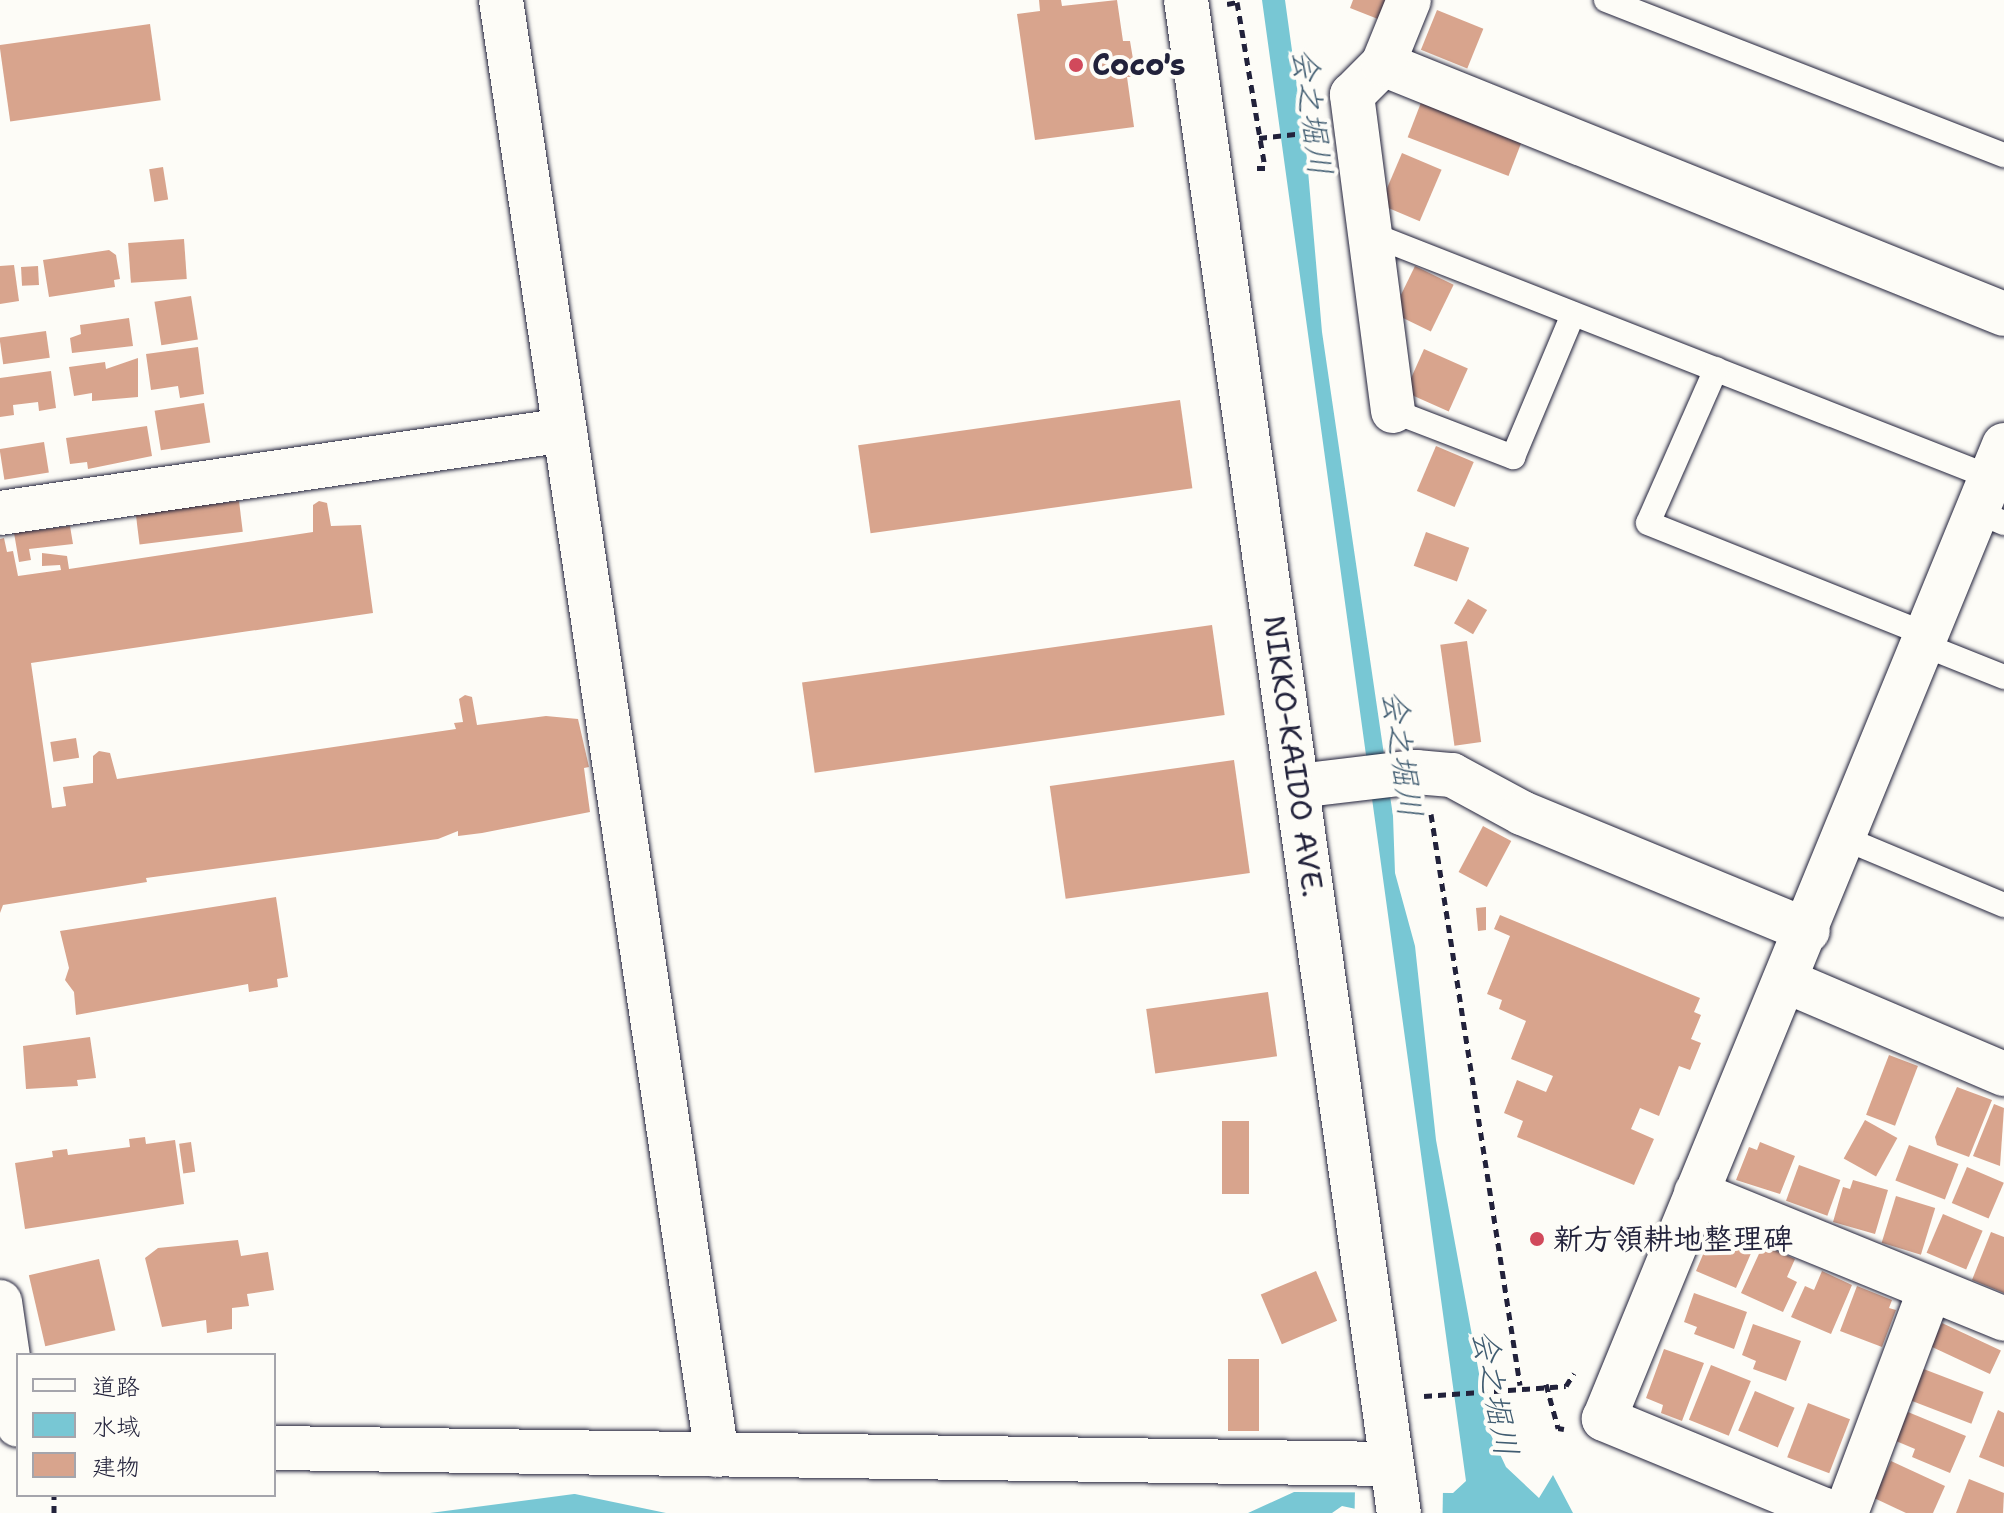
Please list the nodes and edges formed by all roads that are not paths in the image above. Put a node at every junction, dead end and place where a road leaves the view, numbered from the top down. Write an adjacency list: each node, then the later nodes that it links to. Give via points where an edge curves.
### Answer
1 (501, 0): 12 (main road)
2 (1409, 0): 5 (main road)
3 (1606, 0): 6 (lane)
4 (1203, 2): 17 (main road, NIKKO-KAIDO AVE.)
5 (1383, 64): 7 (main road, via 1352,95); 9 (main road)
6 (2004, 155)
7 (1368, 233): 8 (lane); 11 (main road)
8 (1573, 314): 10 (lane); 11 (lane, via 1513,457)
9 (2004, 314)
10 (1716, 369): 13 (lane); 15 (lane, via 1648,523)
11 (1393, 411)
12 (565, 430): 14 (main road); 29 (main road)
13 (1994, 489): 15 (main road)
14 (0, 513)
15 (1926, 640): 16 (lane); 18 (main road)
16 (2004, 677)
17 (1298, 786): 20 (main road, via 1421,773 1452,775 1522,813); 30 (main road, NIKKO-KAIDO AVE.)
18 (1846, 839): 19 (lane); 20 (main road)
19 (2004, 905)
20 (1808, 931): 21 (main road)
21 (1788, 982): 22 (main road); 23 (main road)
22 (2004, 1074)
23 (1696, 1193): 24 (main road); 31 (main road, via 1604,1419)
24 (1930, 1290): 26 (main road); 32 (main road)
25 (0, 1302): 27 (main road)
26 (2004, 1319)
27 (16, 1411)
28 (276, 1448): 29 (main road)
29 (717, 1455): 30 (main road)
30 (1394, 1485)
31 (1832, 1513)
32 (1846, 1513)

